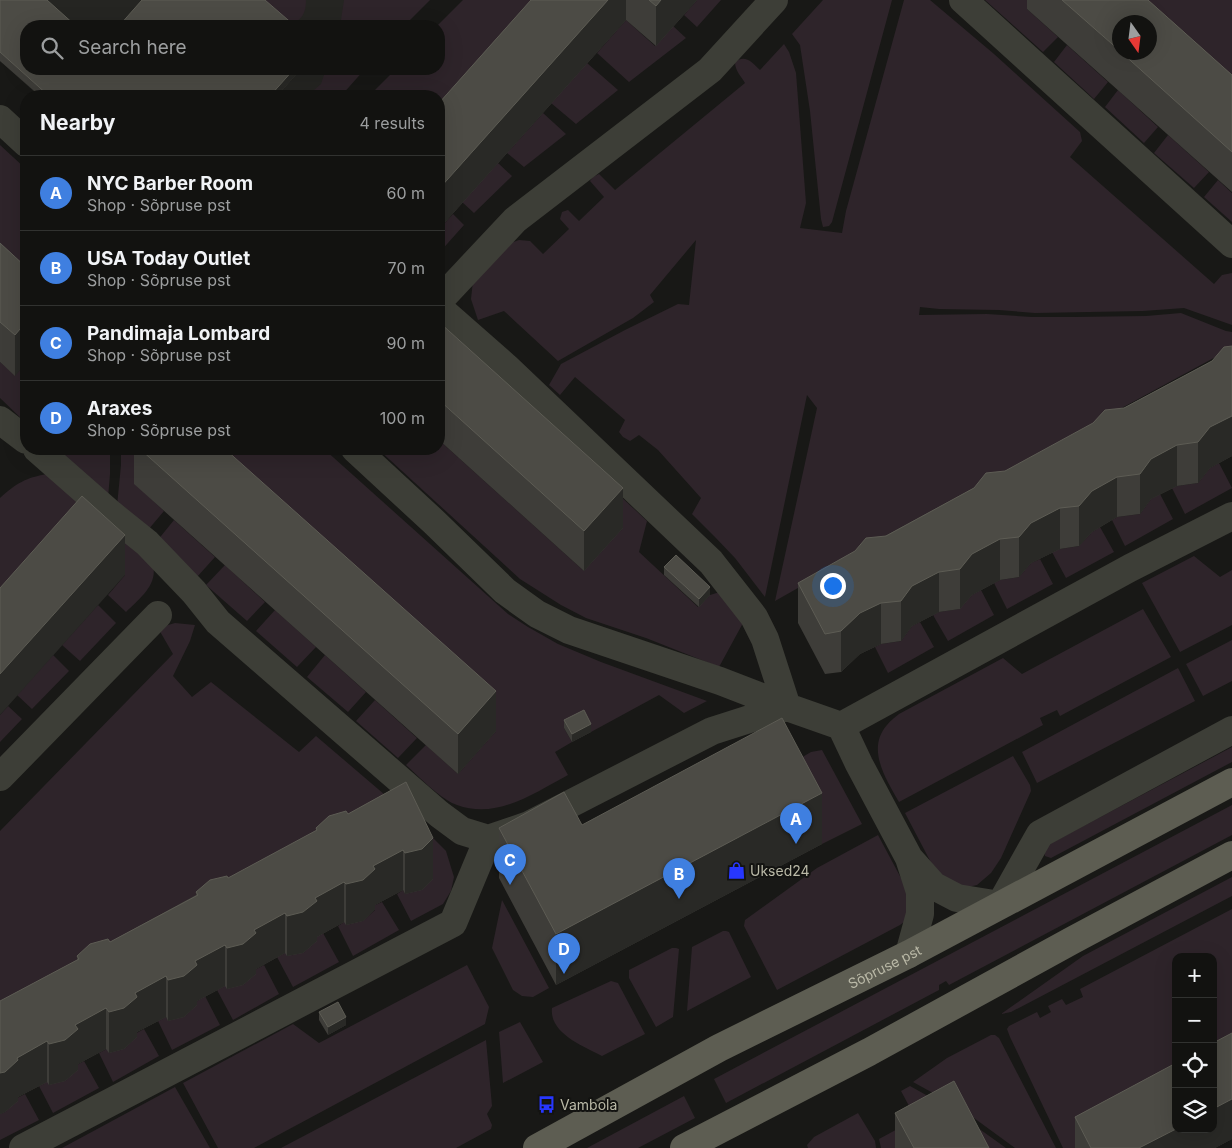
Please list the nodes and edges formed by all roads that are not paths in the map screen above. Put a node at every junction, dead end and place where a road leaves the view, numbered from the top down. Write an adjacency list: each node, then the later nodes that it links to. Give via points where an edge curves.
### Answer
1 (774, 0): 6 (street, via 710,70 515,220)
2 (963, 0): 5 (street)
3 (0, 119): 4 (street)
4 (20, 137)
5 (1232, 244)
6 (445, 295)
7 (445, 313): 14 (street, via 711,562 754,617 765,639)
8 (0, 420): 9 (street)
9 (20, 435)
10 (44, 455): 19 (street, via 147,543 218,622 439,814 462,831)
11 (361, 455): 14 (street, via 505,591 537,614 570,630)
12 (1232, 516): 15 (street)
13 (158, 615): 17 (street)
14 (787, 707): 15 (street); 19 (street, via 712,731 529,825)
15 (840, 726): 21 (street)
16 (1232, 730): 22 (street, via 1040,834)
17 (0, 777)
18 (1232, 782): 22 (main road, Sõpruse pst)
19 (488, 839): 24 (street, via 453,923)
20 (1232, 856): 26 (main road)
21 (909, 858): 22 (street, via 934,886 949,894); 23 (street, via 920,892 920,914)
22 (1000, 905): 23 (main road, Sõpruse pst)
23 (908, 954): 25 (main road, Sõpruse pst, via 719,1048)
24 (23, 1148)
25 (537, 1148)
26 (684, 1148)

